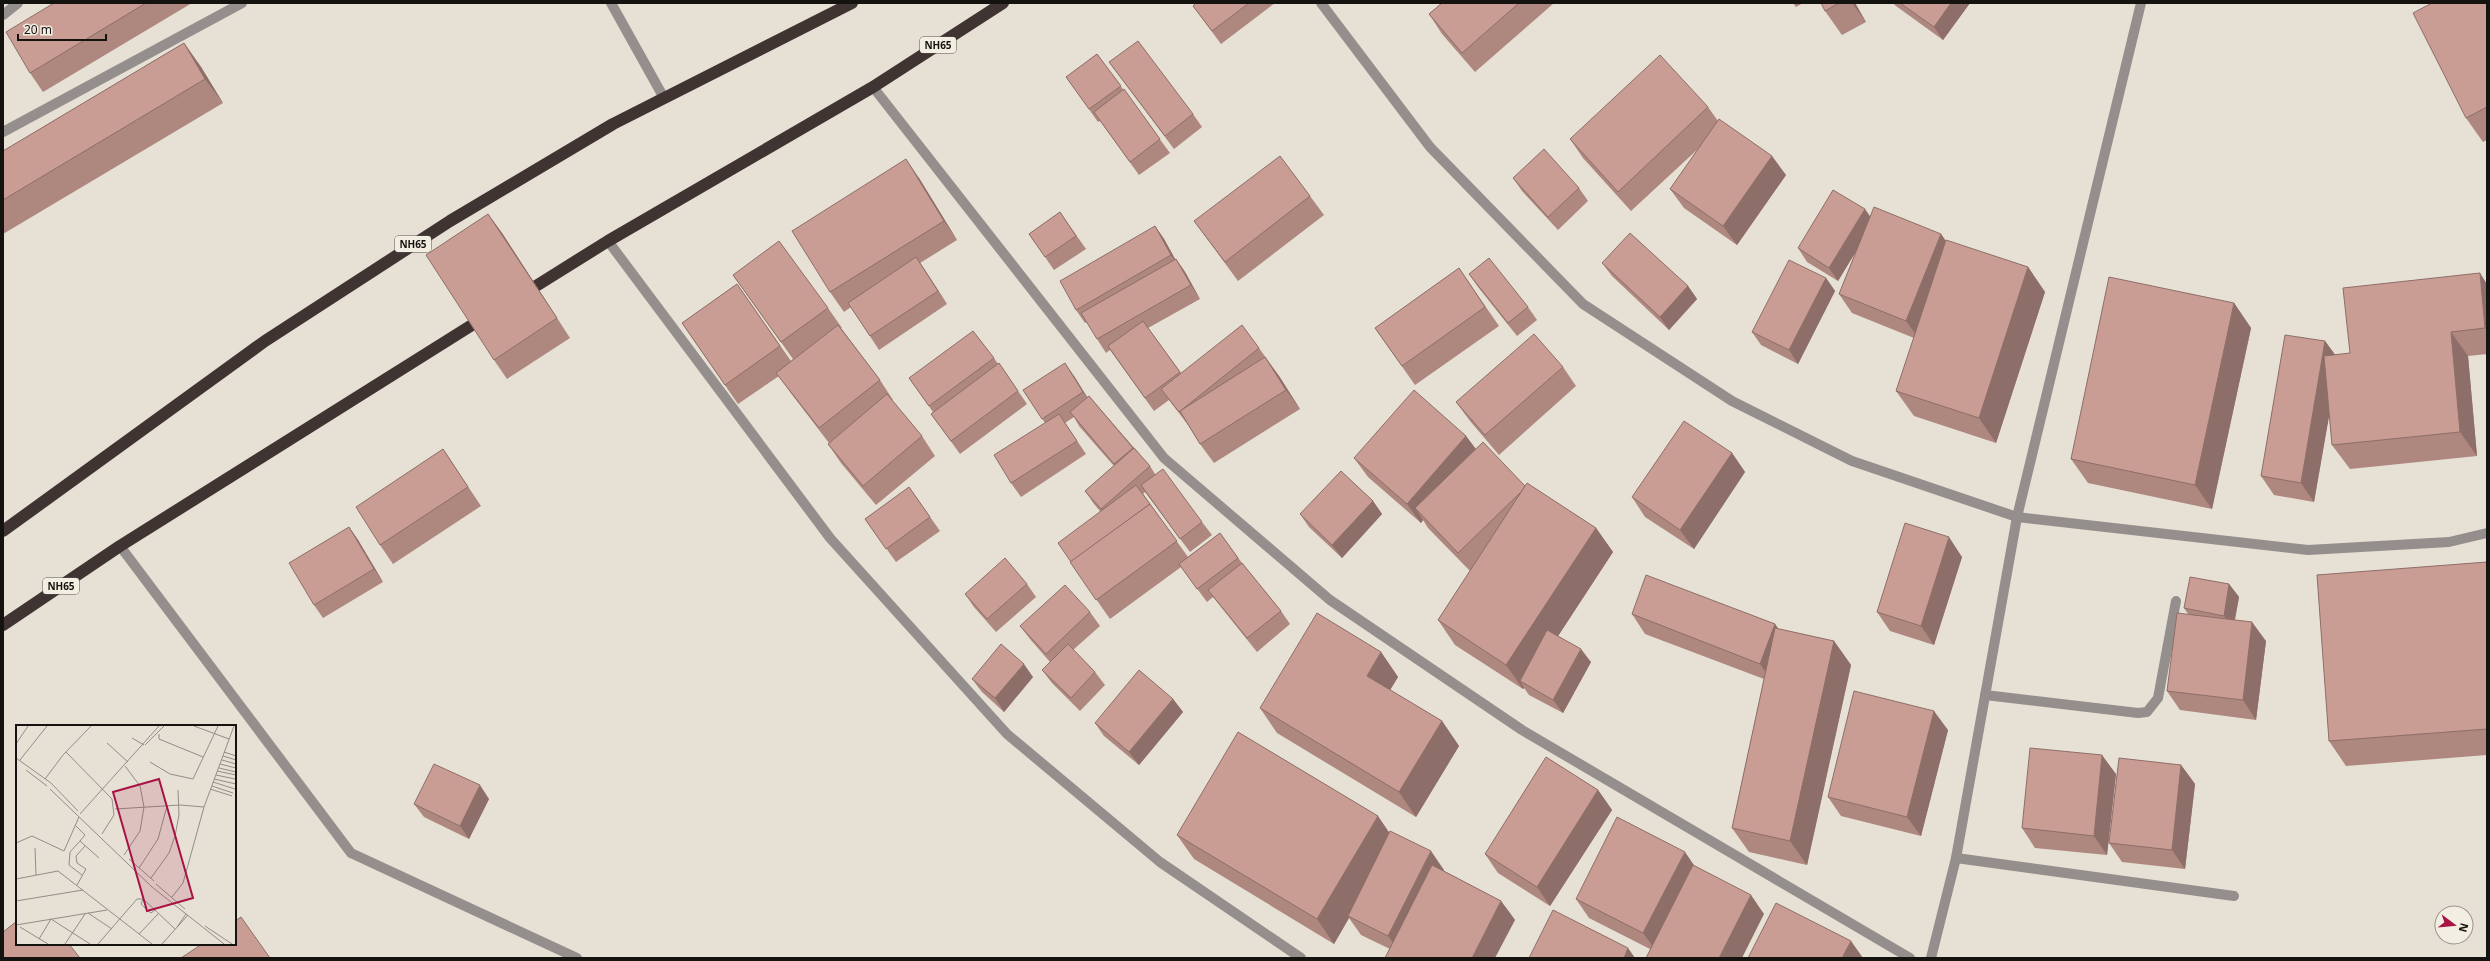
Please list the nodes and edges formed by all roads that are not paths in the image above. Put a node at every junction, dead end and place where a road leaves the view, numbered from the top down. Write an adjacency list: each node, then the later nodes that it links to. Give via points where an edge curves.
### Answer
1 (18, 3): 8 (street)
2 (242, 3): 11 (street)
3 (611, 3): 10 (street)
4 (852, 3): 10 (highway, NH65)
5 (1003, 3): 9 (highway, NH65)
6 (1322, 3): 15 (street, via 1430,147 1583,304 1732,401 1852,462)
7 (2141, 3): 15 (street)
8 (3, 15)
9 (874, 87): 12 (highway, NH65); 26 (street, via 1164,458 1330,600 1522,730)
10 (664, 98): 16 (highway, NH65, via 613,124 450,220 298,320)
11 (3, 132)
12 (608, 240): 13 (highway, NH65); 25 (street, via 830,538 1007,734 1160,862)
13 (536, 286)
14 (472, 325): 18 (highway, NH65)
15 (2017, 517): 17 (street, via 2308,550 2449,542); 21 (street)
16 (3, 531)
17 (2487, 533)
18 (120, 546): 20 (highway, NH65); 24 (street, via 351,853)
19 (2176, 601): 21 (street, via 2158,698 2147,712)
20 (3, 625)
21 (1985, 695): 22 (street)
22 (1956, 858): 23 (street); 27 (street)
23 (2234, 896)
24 (577, 958)
25 (1301, 958)
26 (1910, 958)
27 (1931, 958)

